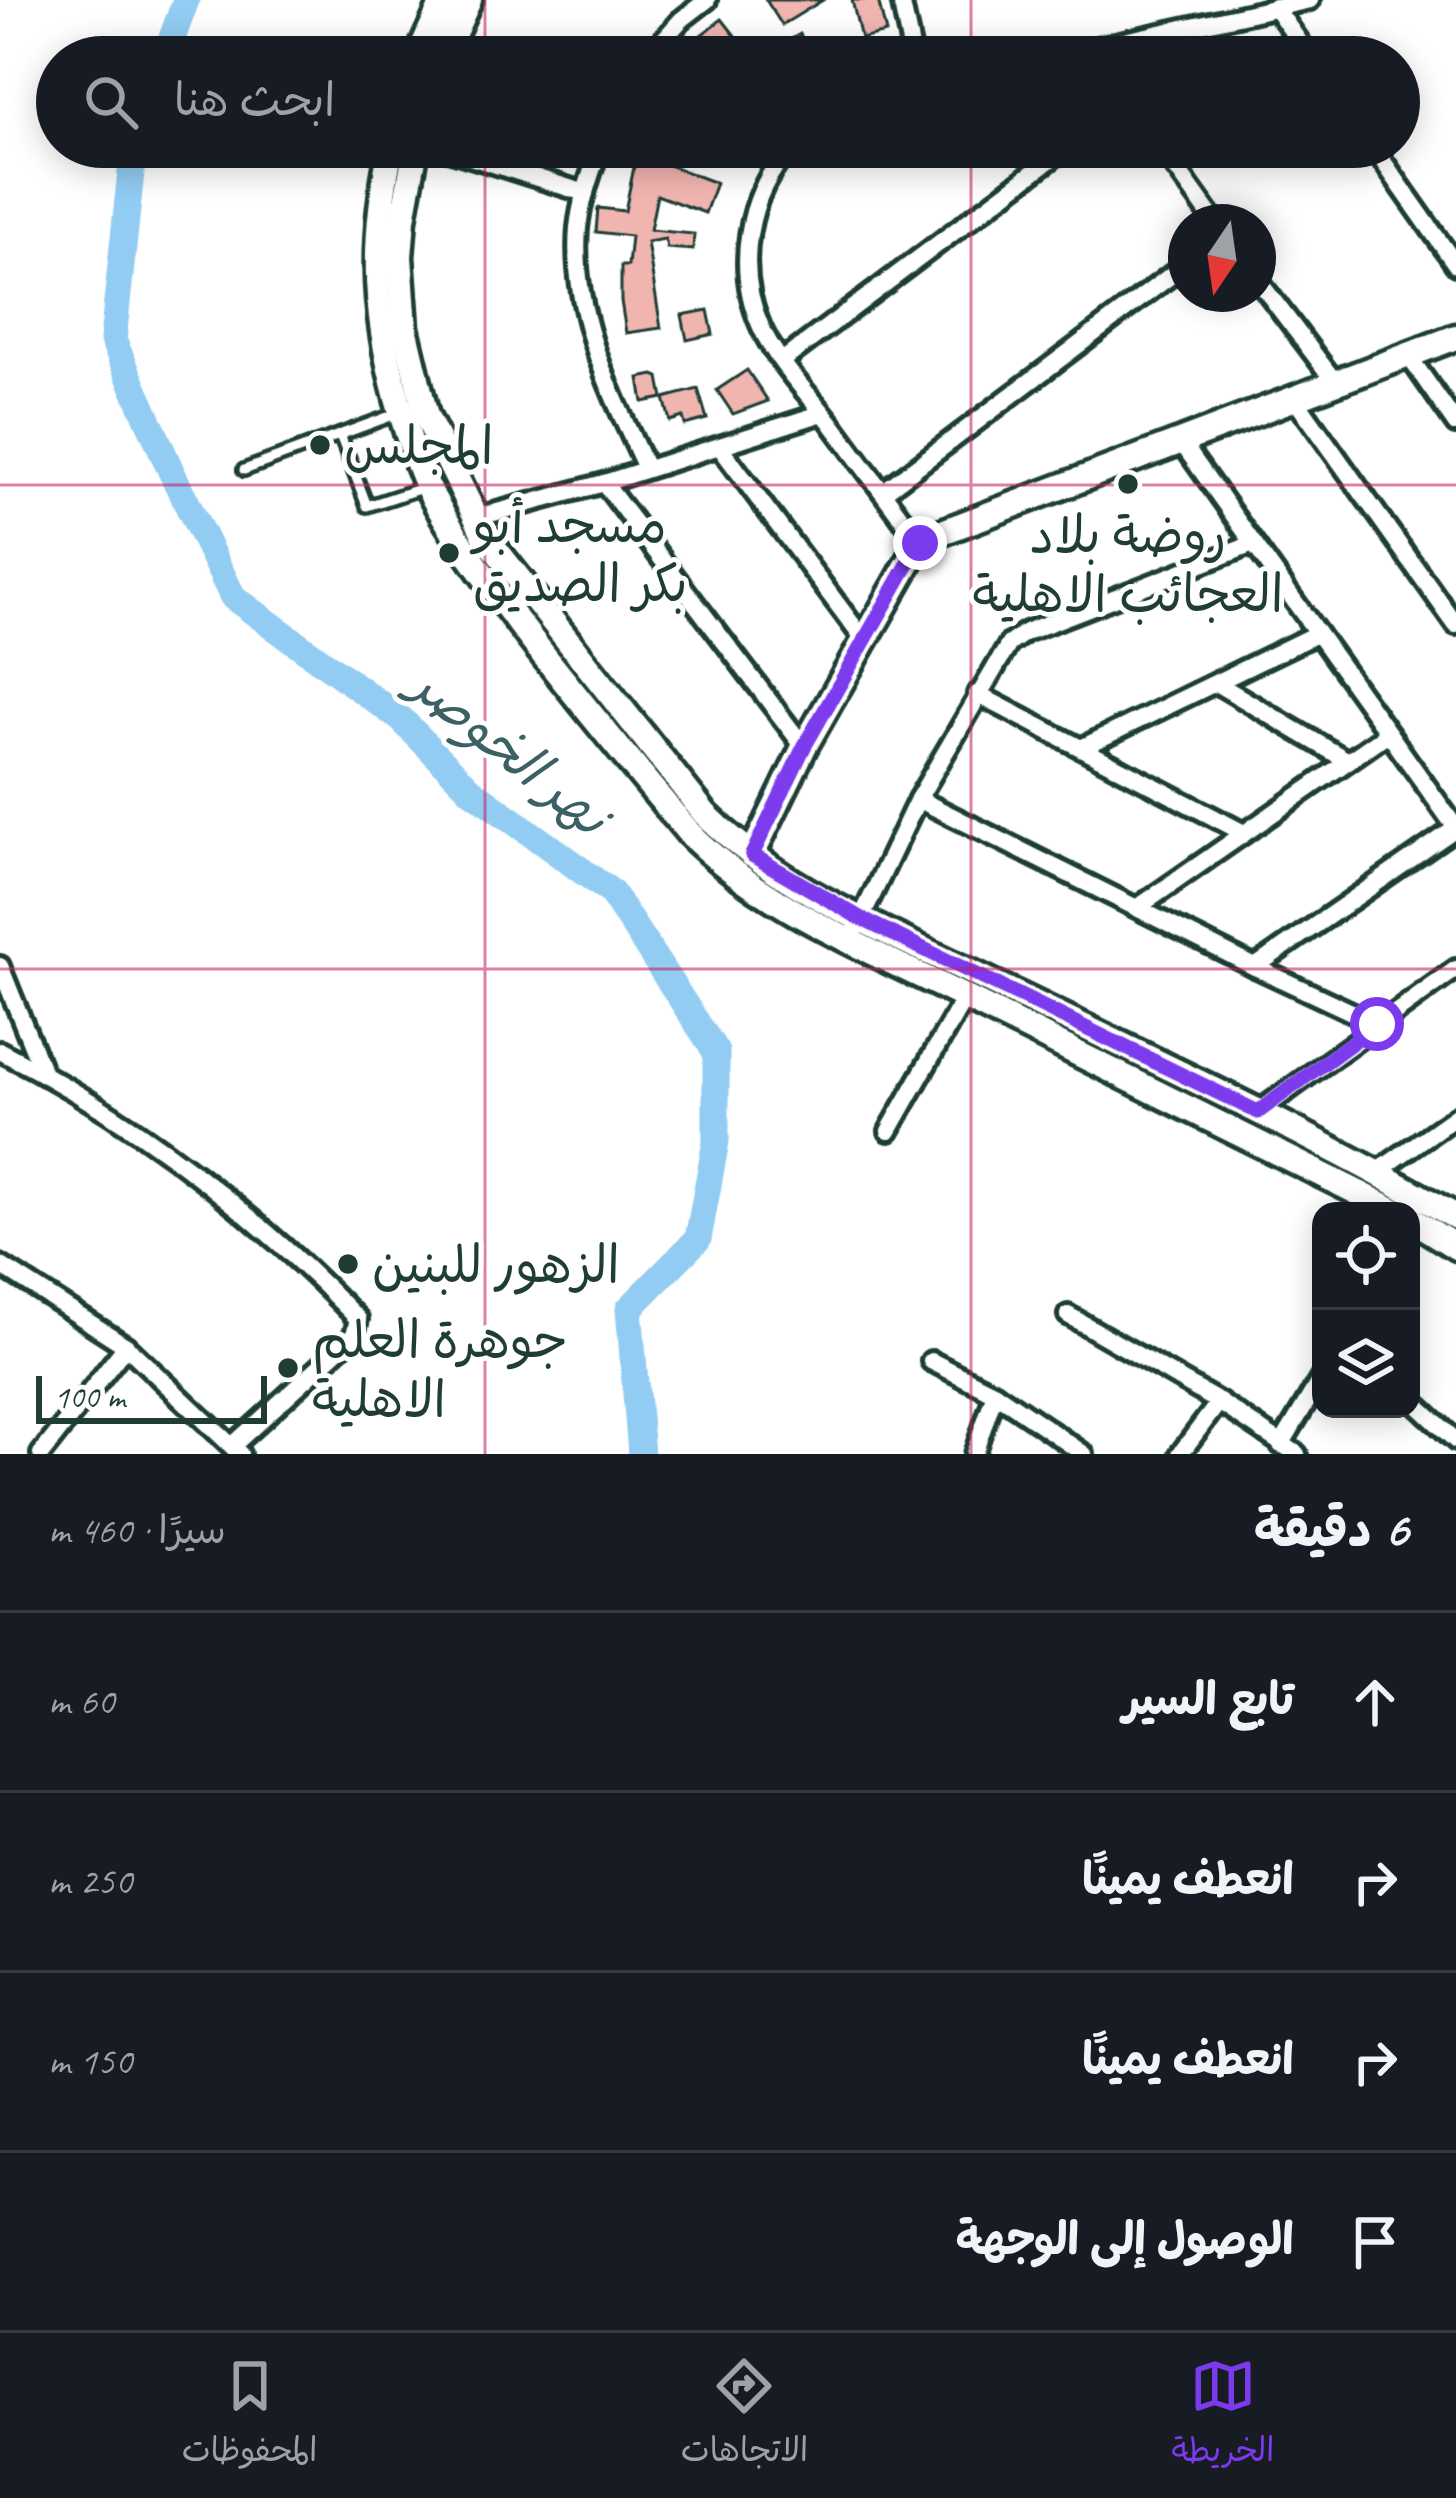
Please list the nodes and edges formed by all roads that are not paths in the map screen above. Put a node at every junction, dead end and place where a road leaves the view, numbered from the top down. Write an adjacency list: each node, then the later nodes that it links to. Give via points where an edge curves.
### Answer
1 (444, 0): 7 (street)
2 (469, 0): 8 (street)
3 (707, 0): 9 (street)
4 (901, 0): 10 (street)
5 (1310, 0): 6 (street)
6 (1275, 7): 11 (street); 12 (street)
7 (428, 36)
8 (453, 36)
9 (666, 36)
10 (909, 36)
11 (1161, 36)
12 (1295, 36)
13 (387, 168): 31 (street, via 377,294)
14 (412, 168): 42 (street, via 400,256 405,328 426,416)
15 (506, 168): 21 (street)
16 (593, 168): 21 (street)
17 (777, 168): 28 (street, via 751,218 746,256 755,311)
18 (1039, 168): 28 (street)
19 (1176, 168): 22 (street)
20 (1388, 168): 23 (street)
21 (585, 193): 37 (street, via 578,250 586,318)
22 (1202, 204)
23 (1456, 265)
24 (1168, 278): 41 (street)
25 (1276, 304): 29 (street)
26 (1456, 337): 27 (street)
27 (1408, 355): 29 (street); 33 (street)
28 (782, 361): 32 (street)
29 (1335, 382): 30 (street)
30 (1294, 397): 35 (street); 45 (street)
31 (401, 412): 34 (lane); 40 (street)
32 (823, 413): 36 (street); 41 (street)
33 (1456, 424)
34 (340, 435): 38 (lane); 40 (lane, via 367,506)
35 (1182, 443): 43 (street); 44 (street)
36 (720, 447): 37 (street); 47 (street)
37 (646, 468): 39 (street)
38 (244, 470)
39 (604, 483): 42 (street); 53 (street)
40 (427, 486): 49 (street, via 461,547)
41 (883, 492): 43 (street)
42 (475, 518): 48 (street)
43 (920, 543): 47 (street)
44 (1253, 544): 46 (street); 51 (street, via 1026,632)
45 (1456, 625)
46 (1316, 634): 50 (street); 52 (street)
47 (864, 640): 53 (street)
48 (579, 657): 49 (street); 59 (street, via 705,814)
49 (558, 674): 61 (street, via 709,854 761,892)
50 (1216, 683): 54 (street); 55 (street)
51 (977, 694): 54 (street); 56 (street)
52 (1387, 734): 55 (street); 57 (street)
53 (804, 747): 59 (street)
54 (1081, 748): 58 (street)
55 (1348, 760): 58 (street)
56 (918, 799): 60 (street); 61 (street)
57 (1456, 828): 63 (street)
58 (1244, 832): 60 (street)
59 (752, 855): 61 (street)
60 (1137, 908): 63 (street)
61 (855, 929): 65 (street); 69 (street)
62 (0, 966): 68 (street)
63 (1255, 967): 66 (street)
64 (1456, 969): 66 (street)
65 (964, 997): 71 (street); 73 (street)
66 (1377, 1024): 69 (street)
67 (0, 1051): 68 (street)
68 (44, 1076): 87 (street, via 166,1151 358,1319 354,1336)
69 (1258, 1112): 72 (street)
70 (1456, 1116): 72 (street)
71 (889, 1131)
72 (1377, 1172): 74 (street)
73 (1374, 1202)
74 (1456, 1217)
75 (1420, 1226): 76 (street)
76 (1456, 1247)
77 (0, 1265): 79 (street)
78 (1068, 1315): 83 (street)
79 (126, 1346): 87 (street); 88 (street)
80 (931, 1360): 81 (street)
81 (995, 1393): 89 (street); 90 (street)
82 (1312, 1398): 86 (street)
83 (1219, 1402): 86 (street); 91 (street)
84 (1420, 1407): 85 (street)
85 (1456, 1441)
86 (1289, 1449)
87 (236, 1450)
88 (41, 1454)
89 (974, 1454)
90 (1084, 1454)
91 (1180, 1454)

